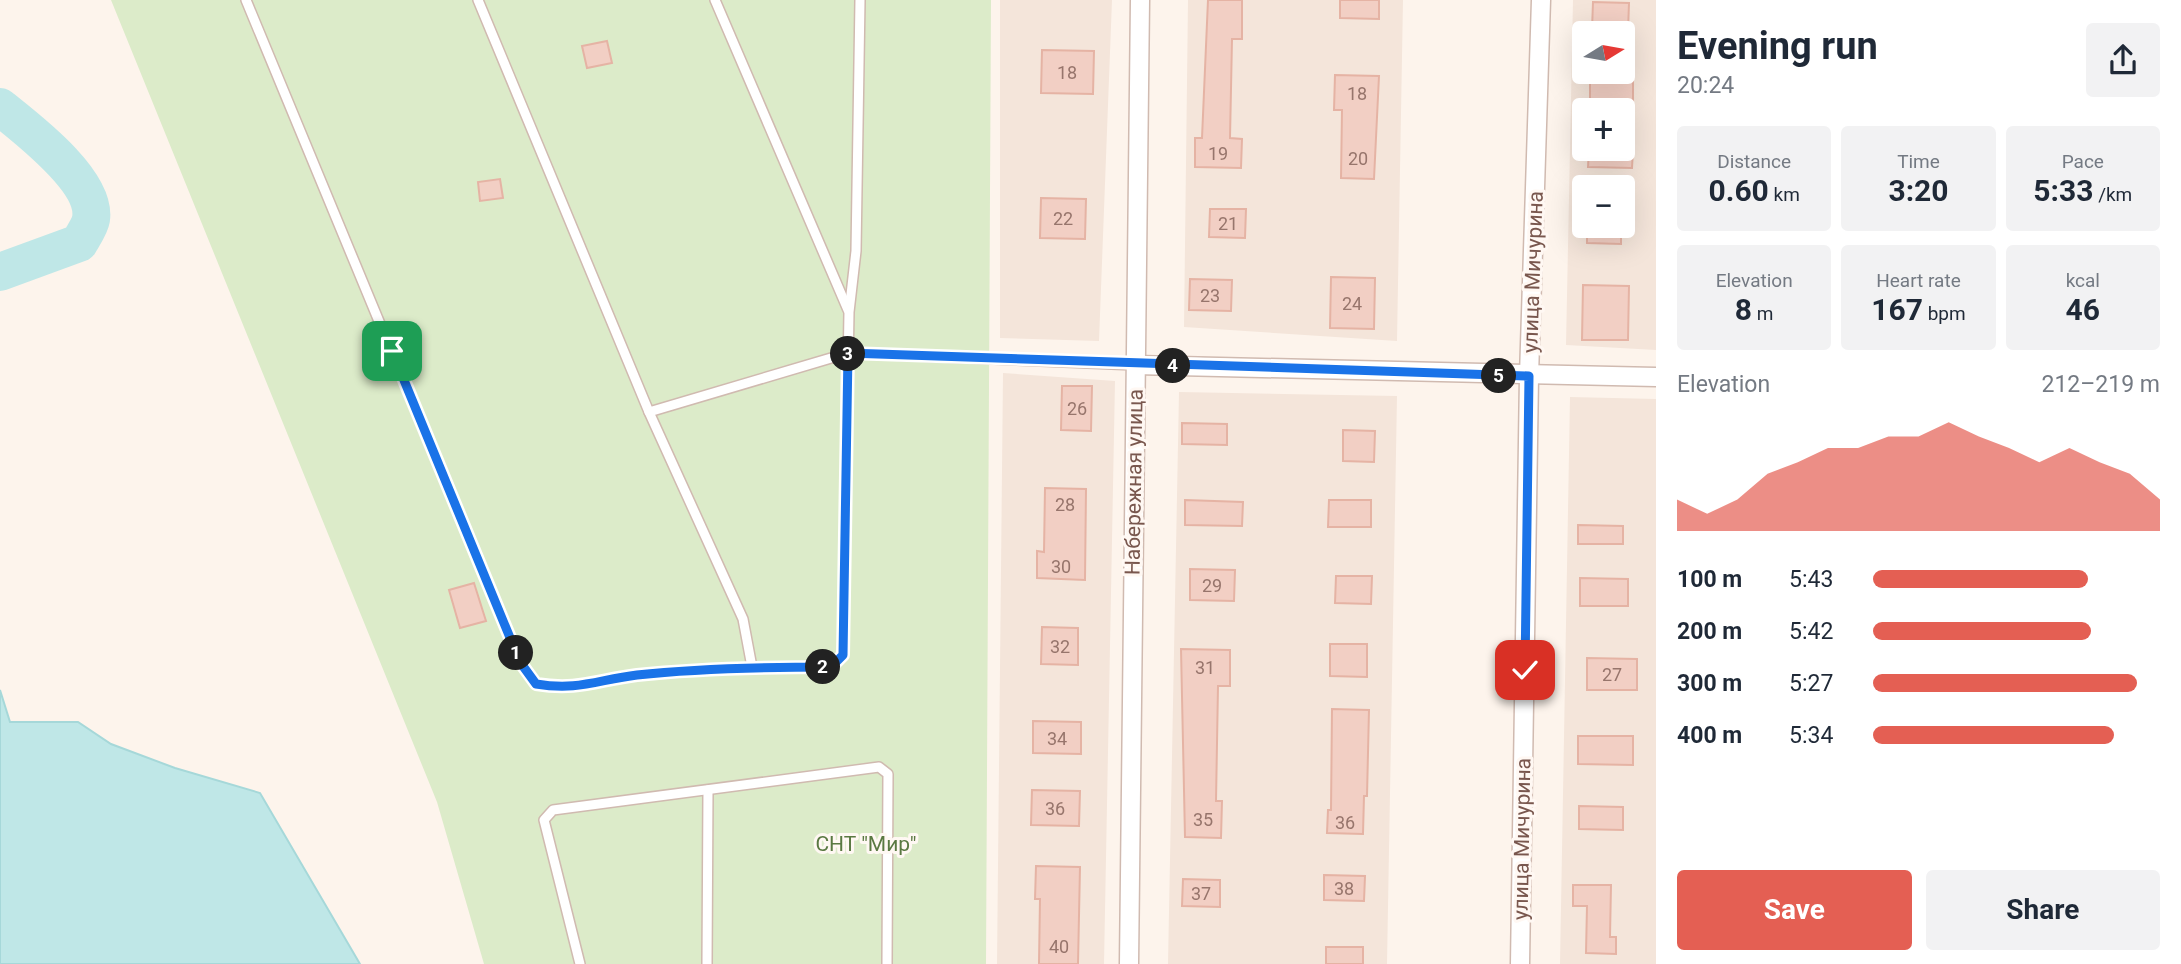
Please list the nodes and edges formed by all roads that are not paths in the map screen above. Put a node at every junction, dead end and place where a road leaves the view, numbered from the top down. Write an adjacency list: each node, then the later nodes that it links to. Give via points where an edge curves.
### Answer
1 (246, 0): 13 (lane, via 520,662 536,684 565,689 635,676)
2 (478, 0): 12 (lane)
3 (715, 0): 7 (lane)
4 (860, 0): 7 (lane, via 856,251)
5 (1140, 0): 9 (street, Набережная улица)
6 (1541, 0): 10 (street, улица Мичурина)
7 (849, 312): 8 (lane)
8 (848, 353): 9 (lane); 12 (lane); 13 (lane, via 843,655 831,667)
9 (1135, 365): 10 (street); 18 (street, Набережная улица)
10 (1529, 376): 11 (street); 19 (street, улица Мичурина)
11 (1656, 377)
12 (649, 412): 13 (lane, via 743,619)
13 (752, 667)
14 (708, 790): 15 (lane, via 553,810 544,820); 16 (lane); 17 (lane, via 878,767 888,774)
15 (580, 964)
16 (707, 964)
17 (887, 964)
18 (1129, 964)
19 (1520, 964)

